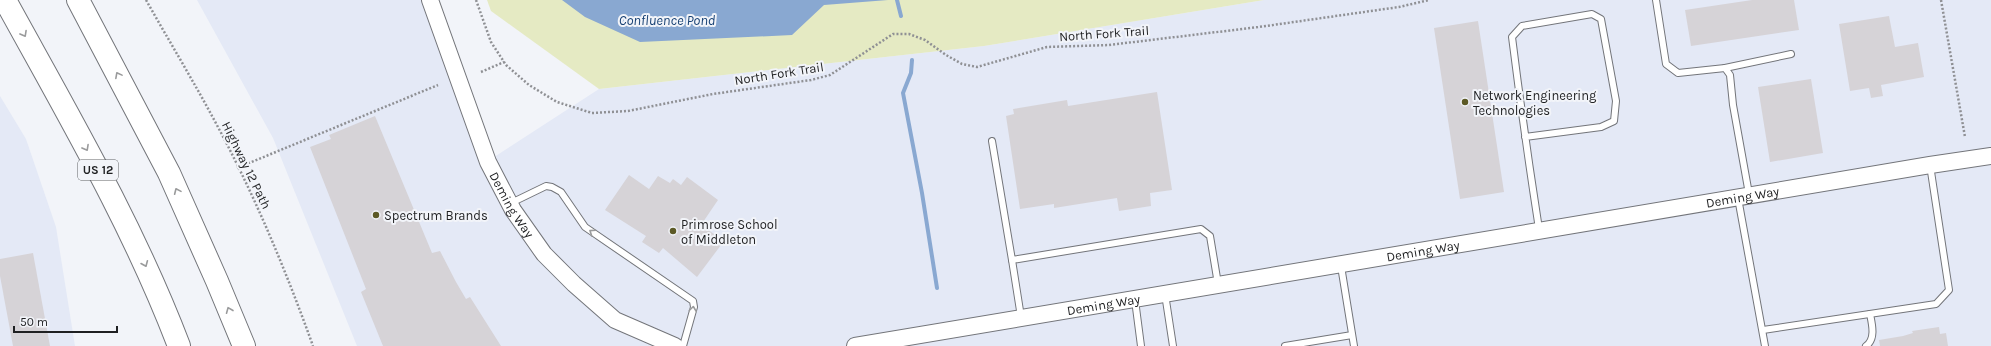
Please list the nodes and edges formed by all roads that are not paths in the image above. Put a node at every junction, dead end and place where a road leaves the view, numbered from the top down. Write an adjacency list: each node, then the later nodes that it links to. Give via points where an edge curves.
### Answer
1 (5, 0): 23 (highway, US 12, one-way to 23, via 137,247)
2 (78, 0): 24 (highway, one-way to 2, via 169,173)
3 (430, 0): 12 (street, Deming Way, via 488,162)
4 (1656, 0): 6 (lane, via 1666,64 1678,73)
5 (1791, 54): 6 (lane)
6 (1725, 68): 11 (lane, via 1730,75)
7 (1525, 136): 7 (lane, via 1512,37 1522,26 1592,14 1601,19 1616,101 1614,122 1601,127); 13 (lane)
8 (992, 141): 14 (lane)
9 (1991, 156): 10 (street, Deming Way)
10 (1930, 165): 11 (street, Deming Way); 19 (lane, via 1949,290 1936,304)
11 (1744, 196): 13 (street, Deming Way); 21 (lane)
12 (509, 204): 25 (street, Deming Way, via 544,254 615,320); 26 (lane, one-way to 12, via 694,307 693,301 584,227 561,192 546,186)
13 (1539, 231): 15 (street, Deming Way)
14 (1012, 260): 16 (lane, via 1201,229 1210,236); 20 (lane)
15 (1341, 264): 16 (street, Deming Way); 22 (lane)
16 (1218, 284): 17 (street, Deming Way)
17 (1164, 293): 18 (street, Deming Way); 29 (lane)
18 (1135, 298): 20 (street, Deming Way); 28 (lane)
19 (1870, 314): 21 (lane); 33 (lane, via 1873,334)
20 (1021, 317): 27 (street, Deming Way)
21 (1763, 330): 32 (lane)
22 (1352, 335): 30 (lane); 31 (lane)
23 (179, 346)
24 (244, 346)
25 (675, 346)
26 (683, 346)
27 (855, 346)
28 (1141, 346)
29 (1173, 346)
30 (1285, 346)
31 (1354, 346)
32 (1765, 346)
33 (1866, 346)

